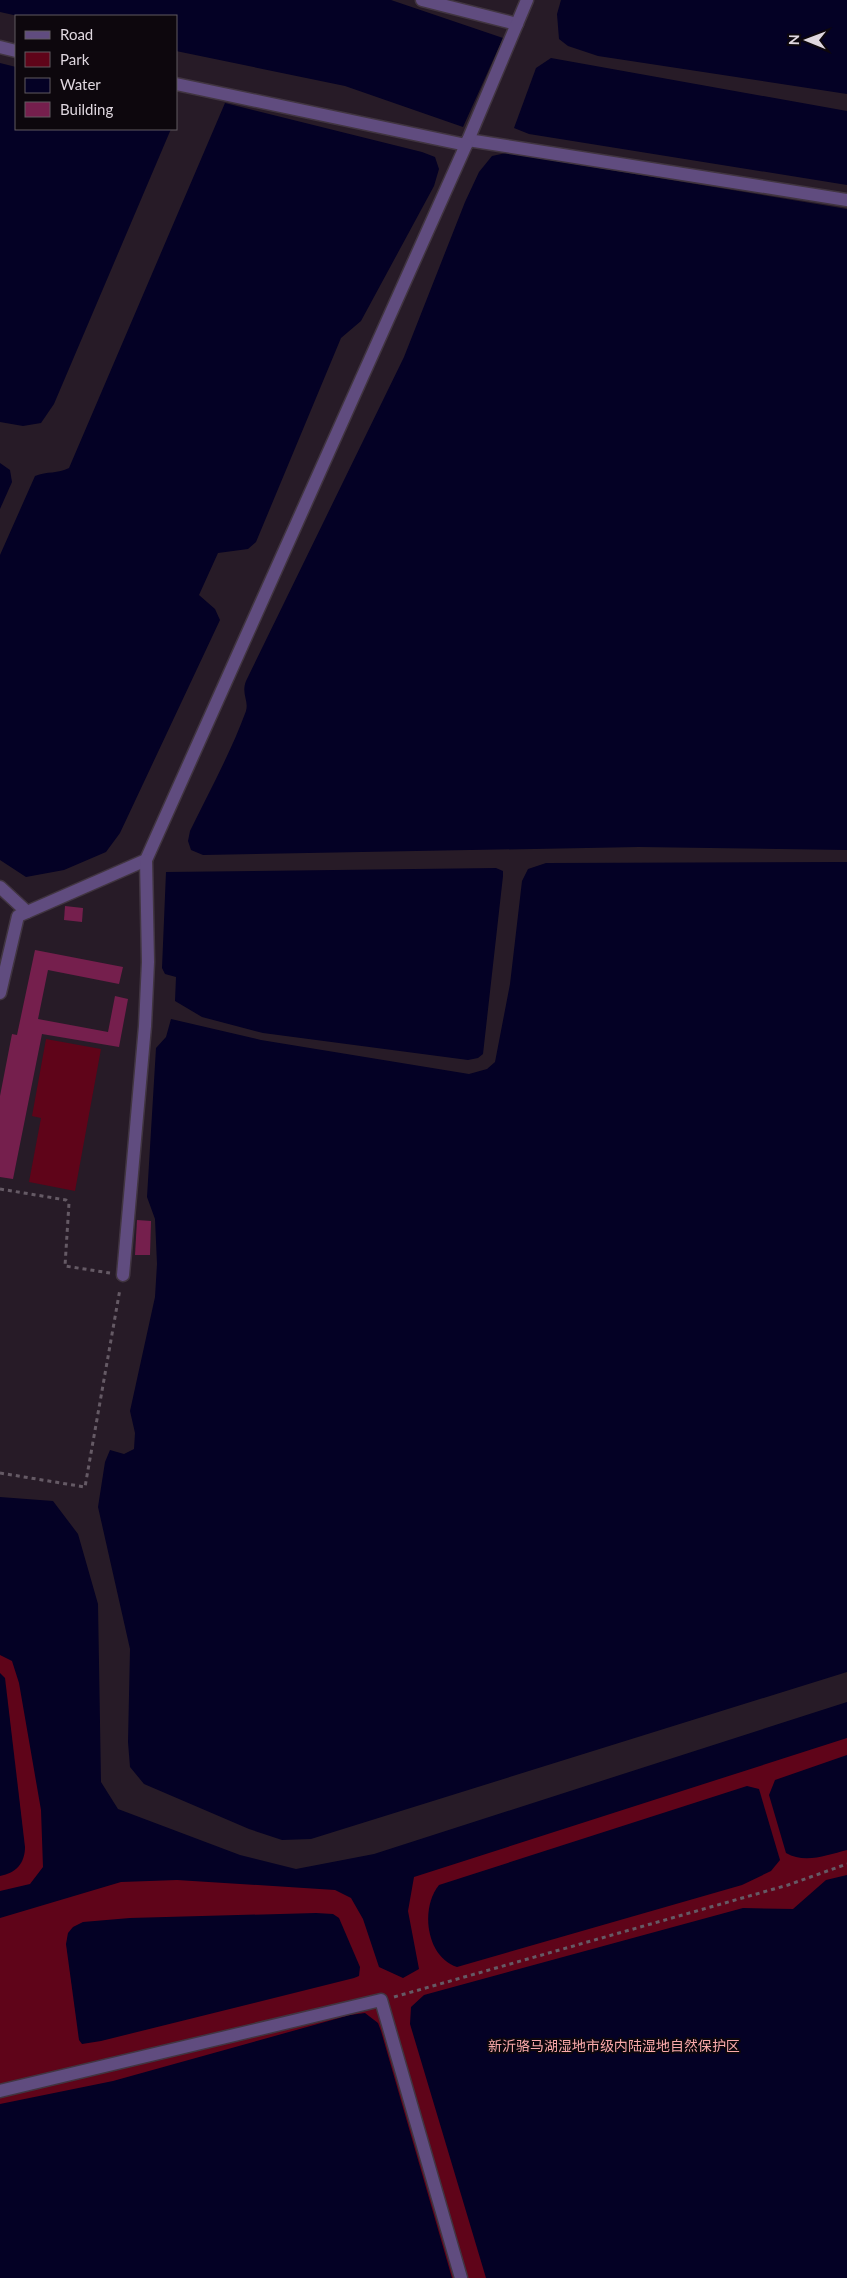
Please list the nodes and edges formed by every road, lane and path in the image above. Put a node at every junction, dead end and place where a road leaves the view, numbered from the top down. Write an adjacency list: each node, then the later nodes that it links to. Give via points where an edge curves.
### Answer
1 (422, 0): 3 (street)
2 (527, 0): 3 (street)
3 (517, 24): 7 (street)
4 (0, 47): 5 (street)
5 (15, 51)
6 (178, 84): 7 (street)
7 (467, 143): 8 (street); 9 (street)
8 (847, 200)
9 (146, 860): 11 (street); 14 (street, via 148,962 145,1026)
10 (0, 887): 11 (street)
11 (27, 912): 12 (street, via 18,916)
12 (0, 993)
13 (0, 1189): 14 (path, via 66,1200 69,1203 65,1266)
14 (123, 1275): 15 (path, via 84,1487)
15 (0, 1473)
16 (847, 1864): 17 (path, via 788,1885)
17 (381, 2000): 18 (street); 19 (street)
18 (0, 2091)
19 (461, 2278)

